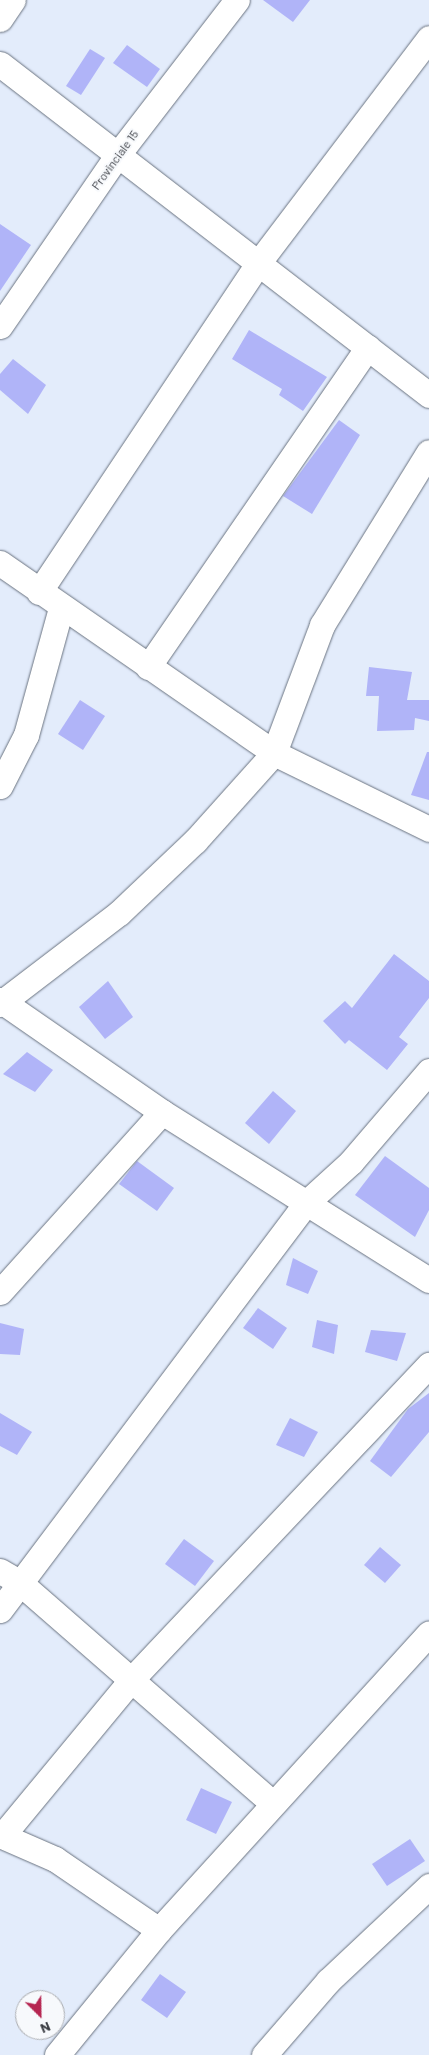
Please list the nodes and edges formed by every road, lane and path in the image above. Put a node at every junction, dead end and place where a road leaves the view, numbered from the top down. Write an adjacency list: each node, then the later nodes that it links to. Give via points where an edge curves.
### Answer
1 (13, 0): 3 (street)
2 (237, 0): 6 (street, Provinciale 15)
3 (0, 19)
4 (429, 38): 7 (street)
5 (0, 64): 6 (street)
6 (119, 153): 7 (street); 8 (street, Provinciale 15)
7 (259, 262): 9 (street); 13 (street)
8 (0, 326)
9 (368, 347): 10 (street); 15 (street)
10 (429, 395)
11 (429, 452): 16 (street, via 322,625)
12 (0, 562): 13 (street)
13 (39, 592): 14 (street)
14 (61, 608): 15 (street); 17 (street, via 26,736)
15 (148, 667): 16 (street)
16 (274, 753): 18 (street); 19 (street, via 195,841 119,913)
17 (0, 786)
18 (429, 829)
19 (2, 1002): 21 (street)
20 (429, 1071): 22 (street, via 350,1162)
21 (162, 1112): 22 (street); 24 (street)
22 (306, 1202): 23 (street); 26 (street)
23 (429, 1280)
24 (0, 1292)
25 (429, 1365): 29 (street)
26 (9, 1576): 27 (street); 29 (street)
27 (0, 1610)
28 (429, 1633): 30 (street)
29 (131, 1680): 30 (street); 31 (street)
30 (272, 1803): 34 (street)
31 (1, 1836): 34 (street, via 55,1858)
32 (429, 1886): 33 (street)
33 (418, 1905): 36 (street, via 328,1981)
34 (159, 1930): 35 (street)
35 (57, 2055)
36 (264, 2055)

